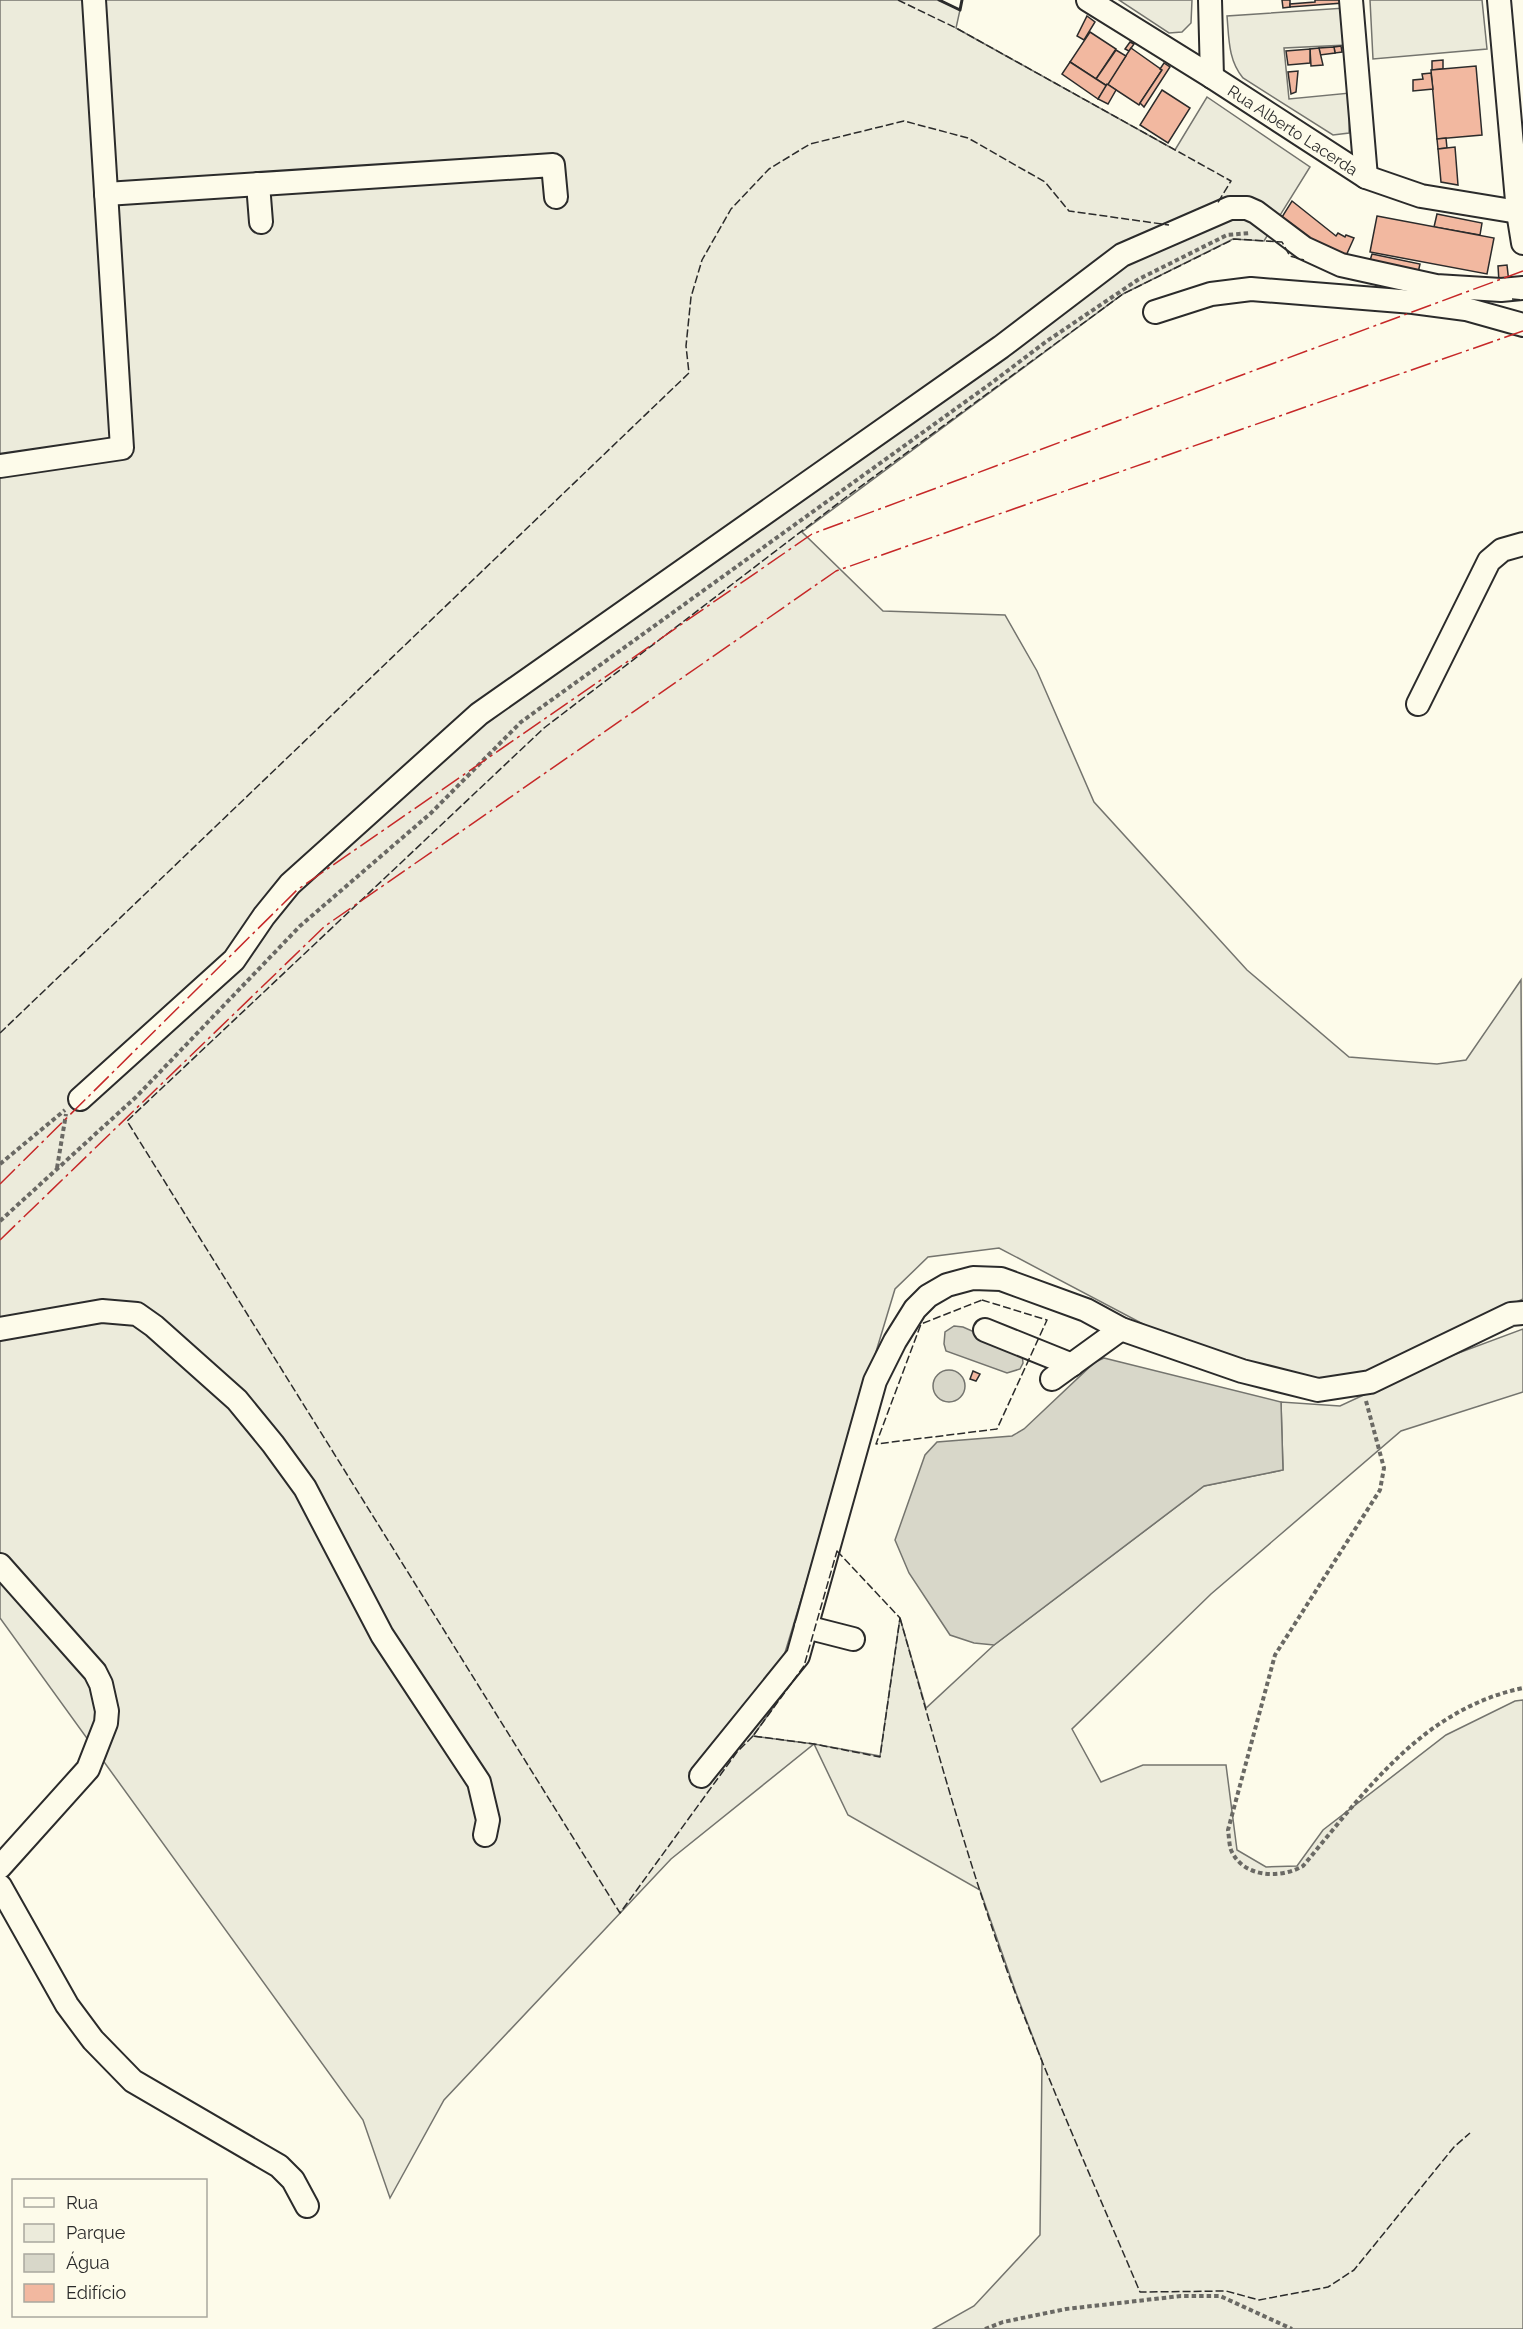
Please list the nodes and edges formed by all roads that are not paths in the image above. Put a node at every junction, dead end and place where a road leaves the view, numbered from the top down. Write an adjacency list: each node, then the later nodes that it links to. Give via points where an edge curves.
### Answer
1 (94, 0): 9 (street)
2 (1088, 0): 6 (street, Rua Alberto Lacerda)
3 (1210, 0): 6 (street)
4 (1351, 0): 7 (street)
5 (1499, 0): 11 (street)
6 (1212, 77): 7 (street, Rua Alberto Lacerda)
7 (1366, 177): 11 (street, Rua Alberto Lacerda, via 1421,196)
8 (258, 184): 9 (street); 10 (street, via 554,165); 12 (street)
9 (106, 194): 17 (street, via 122,448)
10 (556, 197)
11 (1518, 212): 13 (street)
12 (261, 222)
13 (1523, 243)
14 (1523, 288): 20 (street, via 1436,286 1341,265 1304,248 1246,208 1230,207 1122,255 992,354 478,714 290,884 234,960)
15 (1155, 312): 16 (street, via 1211,294 1251,289 1413,302 1466,309)
16 (1523, 324)
17 (0, 466)
18 (1523, 544): 19 (street, via 1502,550 1489,561)
19 (1418, 704)
20 (73, 1104)
21 (1523, 1313): 23 (street, via 1510,1314 1370,1382 1318,1390 1242,1371)
22 (0, 1329): 31 (street, via 102,1311 137,1314 237,1400 305,1488 382,1635 479,1782 488,1820)
23 (1121, 1329): 25 (street); 28 (street, via 1086,1310 1001,1279 973,1278 947,1285 928,1296 895,1341 875,1381)
24 (985, 1330): 25 (street)
25 (1072, 1365): 26 (street)
26 (1052, 1379)
27 (0, 1565): 32 (street, via 95,1672 106,1723 88,1769)
28 (806, 1627): 29 (street); 30 (street, via 798,1656)
29 (853, 1639)
30 (701, 1776)
31 (485, 1835)
32 (0, 1867)
33 (0, 1886): 34 (street, via 67,2005 93,2040 133,2080 279,2166 293,2180)
34 (307, 2206)

